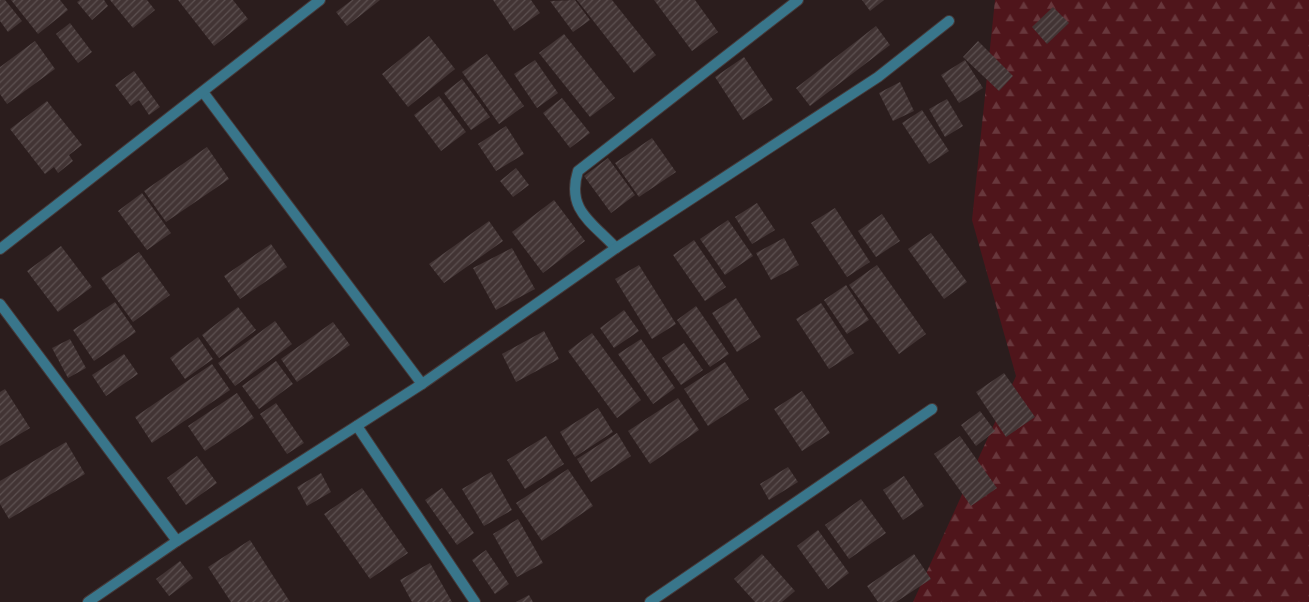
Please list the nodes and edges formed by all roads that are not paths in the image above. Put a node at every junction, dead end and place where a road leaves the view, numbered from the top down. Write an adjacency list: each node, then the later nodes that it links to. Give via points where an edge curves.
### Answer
1 (320, 0): 4 (street)
2 (798, 0): 5 (street, via 578,172 573,186 576,205)
3 (949, 21): 5 (street, via 878,77)
4 (203, 92): 6 (street); 8 (street)
5 (616, 248): 8 (street)
6 (0, 249)
7 (0, 304): 11 (street)
8 (422, 384): 10 (street)
9 (932, 409): 14 (street)
10 (357, 426): 11 (street); 13 (street)
11 (176, 541): 12 (street)
12 (88, 602)
13 (475, 602)
14 (650, 602)

